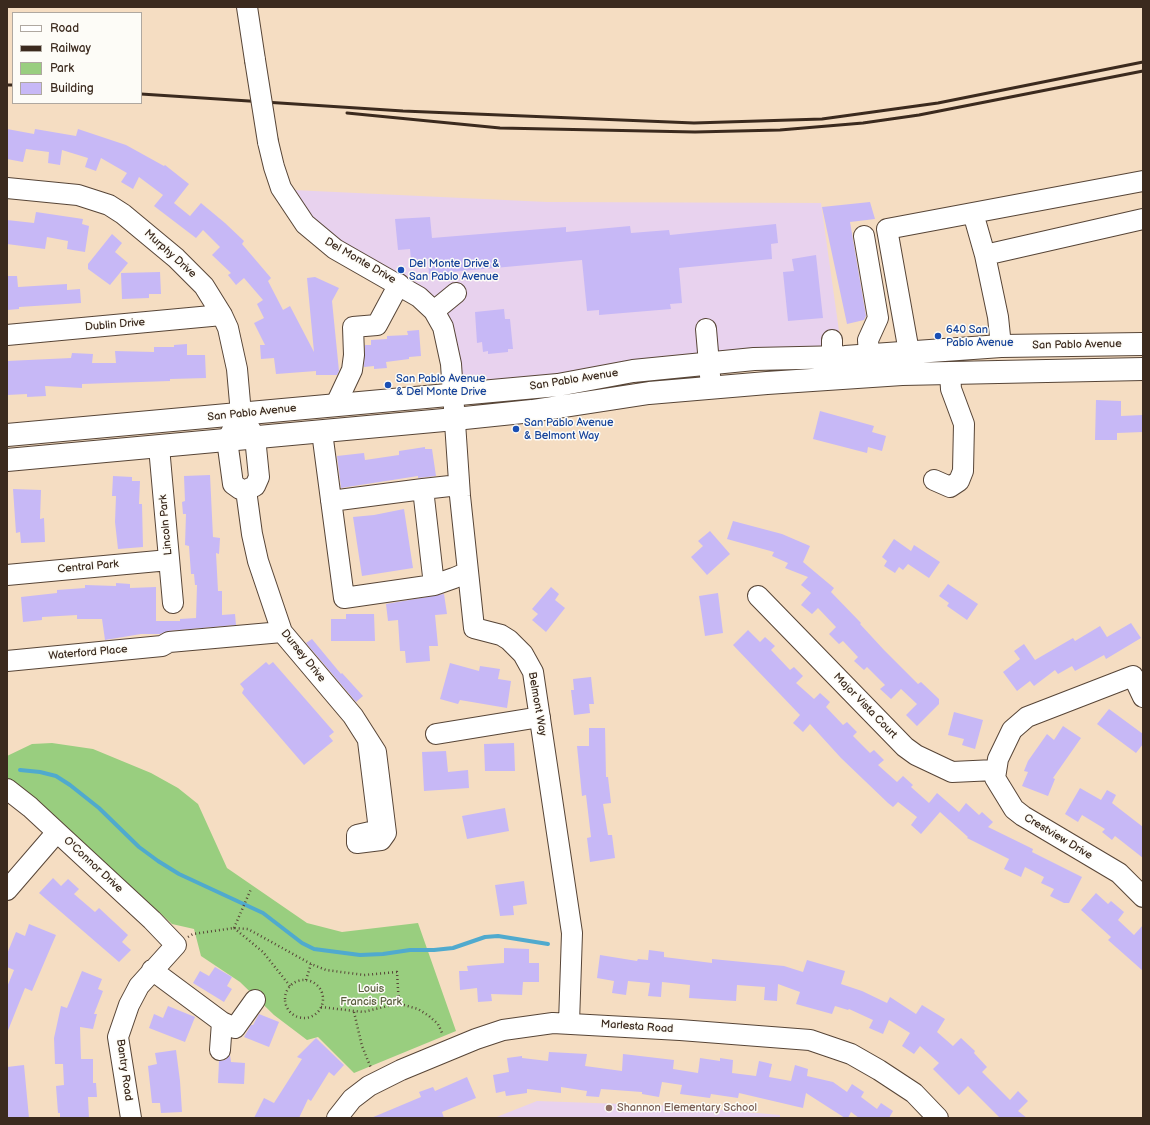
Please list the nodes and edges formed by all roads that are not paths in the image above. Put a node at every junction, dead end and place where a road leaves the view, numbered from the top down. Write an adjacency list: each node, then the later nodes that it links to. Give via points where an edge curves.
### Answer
1 (247, 7): 8 (street, Del Monte Drive, bridge, via 268,142 278,181 296,212 315,234 361,254)
2 (1143, 181): 4 (street)
3 (7, 188): 11 (street, Murphy Drive, via 78,195 109,205 136,224 191,272 210,294)
4 (973, 213): 7 (street); 16 (street, via 887,229)
5 (1143, 219): 7 (street)
6 (864, 236): 17 (street, via 878,318 868,340)
7 (985, 255): 15 (street, via 998,317)
8 (400, 284): 10 (street, Del Monte Drive); 23 (street, via 376,325 352,326 352,370)
9 (456, 293): 10 (street)
10 (434, 311): 22 (street, Del Monte Drive, via 447,338)
11 (222, 315): 13 (street, Dublin Drive); 24 (street, Murphy Drive, via 233,348)
12 (706, 329): 18 (street)
13 (7, 335)
14 (1143, 344): 15 (main road, San Pablo Avenue)
15 (1001, 346): 16 (main road, San Pablo Avenue)
16 (909, 352): 17 (main road, San Pablo Avenue)
17 (869, 356): 18 (main road, San Pablo Avenue, via 832,349)
18 (709, 364): 21 (street); 22 (main road, San Pablo Avenue, via 633,371 558,384)
19 (1143, 369): 20 (main road)
20 (950, 373): 21 (main road); 32 (street, via 951,389 964,424 963,471 959,481 950,487)
21 (711, 387): 25 (main road)
22 (453, 394): 23 (main road, San Pablo Avenue); 25 (street, Belmont Way)
23 (336, 404): 24 (main road, San Pablo Avenue)
24 (240, 414): 27 (main road, San Pablo Avenue); 28 (street); 29 (street)
25 (455, 419): 26 (main road); 33 (street, Belmont Way)
26 (322, 432): 28 (main road); 36 (street)
27 (7, 435)
28 (255, 437): 29 (main road); 35 (street, via 259,477 255,486)
29 (227, 440): 30 (main road); 35 (street, via 233,484)
30 (159, 447): 31 (main road); 37 (street, Lincoln Park)
31 (7, 460)
32 (934, 480)
33 (459, 485): 34 (street); 38 (street, Belmont Way)
34 (423, 489): 36 (street); 40 (street)
35 (246, 490): 43 (street, Dursey Drive, via 258,561)
36 (331, 501): 40 (street, via 344,598)
37 (169, 560): 39 (street, Central Park); 42 (street, Lincoln Park)
38 (468, 572): 40 (street); 49 (street, Belmont Way, via 474,628 501,635 523,654 533,672)
39 (7, 575)
40 (434, 585)
41 (758, 596): 52 (street, Major Vista Court, via 905,747 952,772)
42 (173, 603)
43 (282, 632): 44 (street, Waterford Place); 51 (street, Dursey Drive, via 353,716)
44 (169, 642): 45 (street, Waterford Place, via 161,638); 46 (street, Waterford Place, via 162,646)
45 (7, 652)
46 (7, 661)
47 (1138, 672): 48 (street); 52 (street, via 1023,720 1012,730)
48 (1143, 697)
49 (540, 717): 50 (street); 61 (street, Belmont Way, via 572,933)
50 (436, 734)
51 (368, 741)
52 (995, 770): 56 (street, Crestview Drive, via 998,785 1014,809 1119,873)
53 (7, 790): 54 (street, O'Connor Drive)
54 (57, 832): 55 (street); 57 (street, O'Connor Drive)
55 (7, 890)
56 (1143, 897)
57 (176, 945): 58 (street, Bantry Road)
58 (152, 970): 60 (street); 63 (street, Bantry Road, via 134,995 118,1037)
59 (255, 1000): 60 (street, via 235,1028)
60 (222, 1022): 62 (street)
61 (569, 1023): 64 (street, Marlesta Road, via 537,1024 503,1030 450,1050 376,1081 352,1099); 65 (street, Marlesta Road, via 787,1038 823,1044 851,1054 888,1075 914,1093)
62 (220, 1050)
63 (131, 1118)
64 (337, 1118)
65 (938, 1118)

